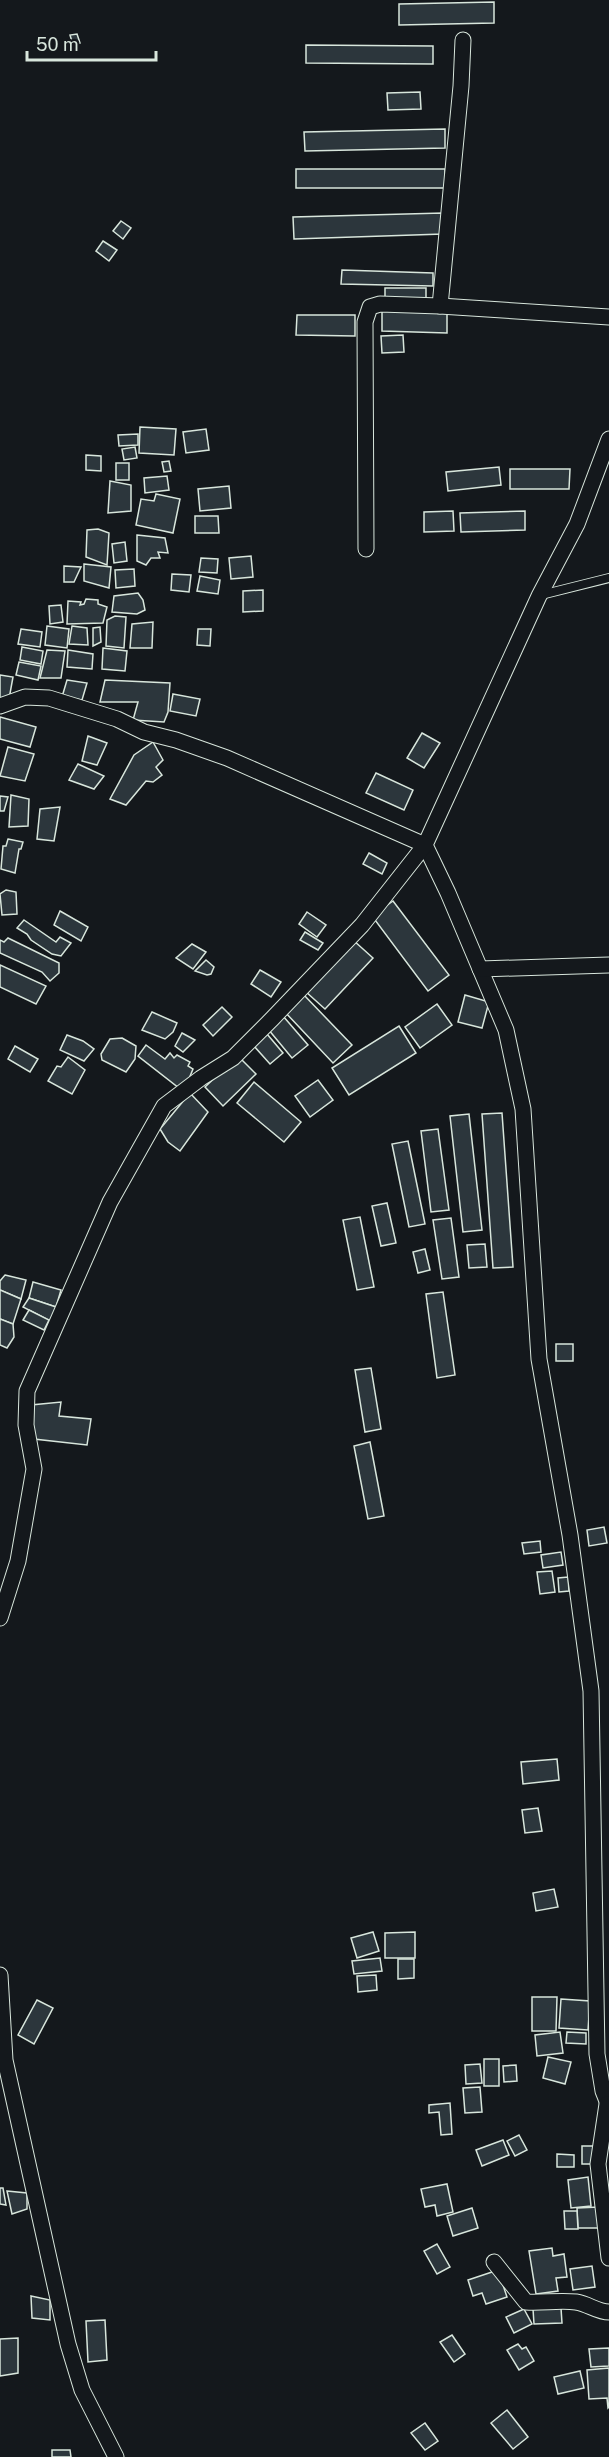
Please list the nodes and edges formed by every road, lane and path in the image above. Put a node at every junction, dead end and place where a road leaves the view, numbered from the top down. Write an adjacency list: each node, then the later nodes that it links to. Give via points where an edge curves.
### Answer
1 (463, 40): 2 (street)
2 (440, 306): 3 (street); 5 (street, via 380,304 370,307 367,314)
3 (609, 317)
4 (609, 439): 7 (street, via 577,525)
5 (366, 549)
6 (609, 578): 7 (lane)
7 (539, 596): 9 (street)
8 (0, 706): 9 (street, via 25,697 49,698 117,718 144,732 227,758)
9 (425, 845): 11 (street); 12 (street, via 362,925 233,1058 164,1106 110,1202 27,1390 26,1425 34,1469 18,1561)
10 (609, 965): 11 (street)
11 (480, 969): 14 (street, via 506,1030 523,1109 539,1359 570,1535 591,1691 597,2054)
12 (0, 1618)
13 (0, 1975): 18 (street, via 5,2060 68,2344 82,2390)
14 (608, 2105): 15 (street, via 598,2163)
15 (609, 2258)
16 (494, 2262): 17 (street, via 526,2302 577,2302)
17 (609, 2312)
18 (116, 2457)

